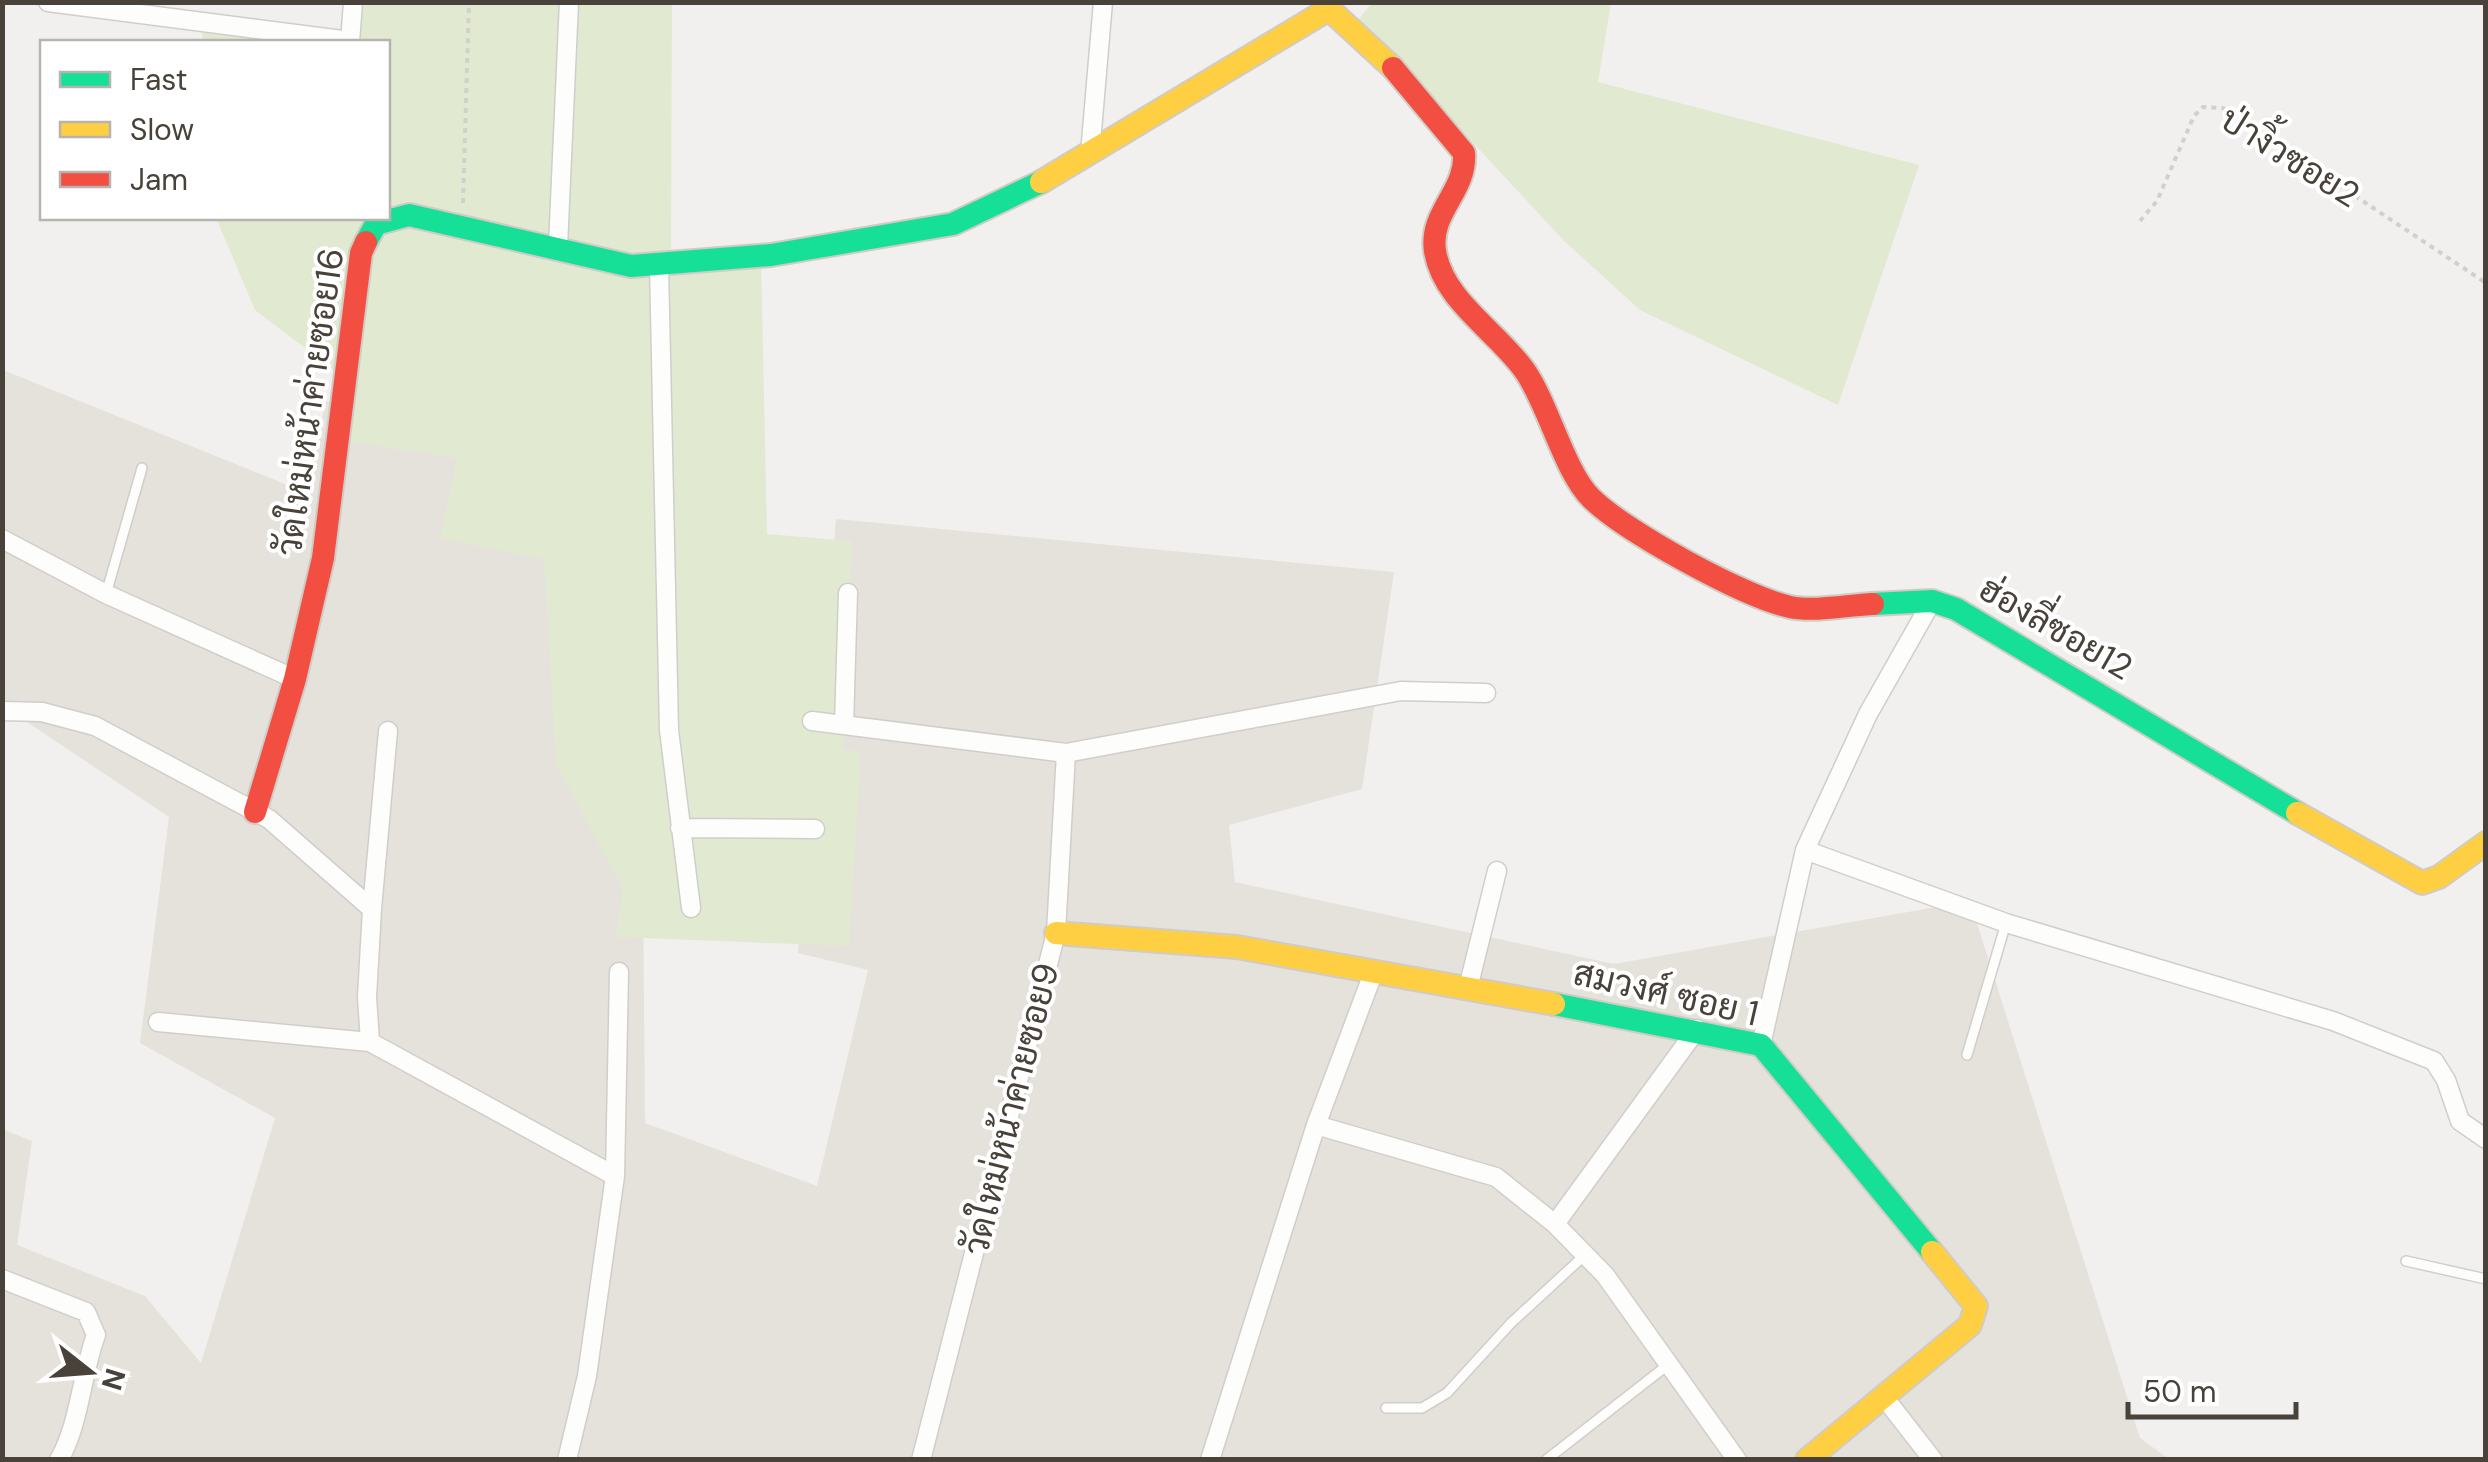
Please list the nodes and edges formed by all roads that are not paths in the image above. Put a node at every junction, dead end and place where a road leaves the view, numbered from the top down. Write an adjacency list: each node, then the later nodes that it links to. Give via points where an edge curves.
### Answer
1 (48, 2): 5 (street)
2 (353, 2): 6 (street)
3 (569, 2): 11 (street)
4 (1103, 2): 7 (street)
5 (335, 40)
6 (350, 40)
7 (1090, 154): 10 (street, วัดใหม่หน้าค่ายซอย16, via 1329,9 1375,47 1464,153 1465,175); 12 (street, วัดใหม่หน้าค่ายซอย16, via 953,224 852,244)
8 (390, 218): 11 (street, วัดใหม่หน้าค่ายซอย16, via 409,215)
9 (374, 221): 18 (street, วัดใหม่หน้าค่ายซอย16, via 361,254 323,558)
10 (1432, 231): 17 (street, ฮ่องลี่ซอย12, via 1444,280 1524,371 1589,497 1752,594 1793,608)
11 (558, 246): 12 (street, วัดใหม่หน้าค่ายซอย16, via 631,266)
12 (659, 265): 26 (street, via 668,712)
13 (142, 468): 16 (lane)
14 (2, 538): 16 (street)
15 (848, 593): 22 (street)
16 (106, 594): 18 (street)
17 (1932, 600): 28 (street, ฮ่องลี่ซอย12, via 1997,630 2391,870 2422,883); 29 (street, via 1868,714)
18 (295, 679): 25 (street, วัดใหม่หน้าค่ายซอย16)
19 (1486, 693): 24 (street, via 1401,691)
20 (2, 711): 25 (street, via 42,712 95,726)
21 (812, 721): 22 (street)
22 (844, 726): 24 (street)
23 (388, 731): 32 (street)
24 (1066, 752): 34 (street, วัดใหม่หน้าค่ายซอย9)
25 (255, 812): 32 (street)
26 (680, 828): 27 (street); 31 (street)
27 (815, 829)
28 (2486, 843)
29 (1806, 850): 33 (street); 41 (street)
30 (1497, 871): 37 (street)
31 (692, 908)
32 (372, 909): 40 (street)
33 (2006, 923): 42 (lane); 44 (street, via 2333,1021 2434,1060 2460,1121)
34 (1056, 932): 35 (street, สมวงศ์ ซอย 1, via 1237,947); 56 (street, วัดใหม่หน้าค่ายซอย9)
35 (1374, 971): 37 (street, สมวงศ์ ซอย 1); 43 (street)
36 (619, 972): 45 (street)
37 (1468, 988): 39 (street, สมวงศ์ ซอย 1)
38 (158, 1022): 40 (street)
39 (1697, 1029): 41 (street, สมวงศ์ ซอย 1); 46 (street)
40 (370, 1042): 45 (street)
41 (1761, 1045): 52 (street, สมวงศ์ ซอย 1, via 1976,1306 1970,1325)
42 (1967, 1055)
43 (1316, 1126): 46 (street, via 1496,1177); 57 (street)
44 (2486, 1139)
45 (614, 1176): 55 (street, via 587,1376)
46 (1554, 1224): 47 (street)
47 (1586, 1254): 51 (street); 53 (lane, via 1447,1393 1422,1408)
48 (2406, 1262): 50 (lane)
49 (2, 1279): 54 (street, via 86,1312 96,1335)
50 (2486, 1279)
51 (1670, 1364): 58 (lane); 59 (street)
52 (1884, 1397): 60 (street, สมวงศ์ ซอย 1); 61 (street)
53 (1386, 1408)
54 (60, 1460)
55 (567, 1460)
56 (921, 1460)
57 (1210, 1460)
58 (1546, 1460)
59 (1737, 1460)
60 (1807, 1460)
61 (1933, 1460)

